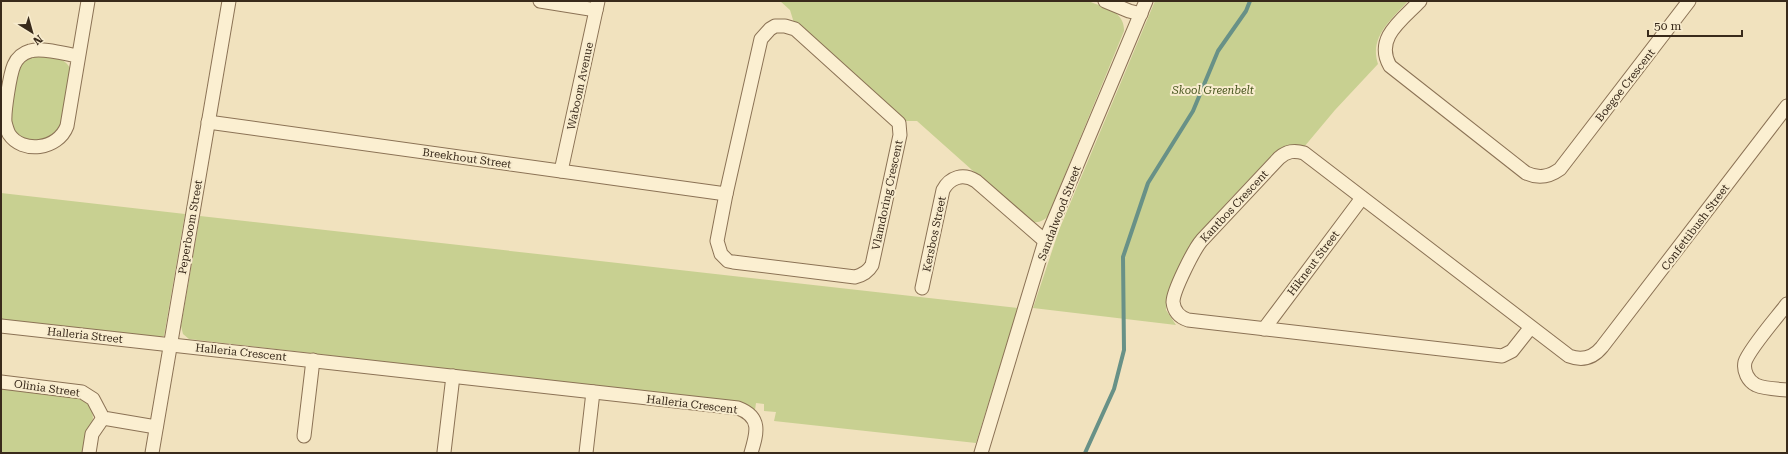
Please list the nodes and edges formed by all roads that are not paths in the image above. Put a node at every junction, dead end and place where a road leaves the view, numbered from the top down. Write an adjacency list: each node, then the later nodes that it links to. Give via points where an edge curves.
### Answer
1 (88, 1): 10 (street)
2 (229, 1): 12 (street, Peperboom Street)
3 (540, 1): 8 (street)
4 (1105, 1): 9 (street)
5 (1146, 1): 9 (street, Sandalwood Street)
6 (1420, 1): 7 (street, Boegoe Crescent, via 1387,37 1384,48 1390,66 1526,173 1544,177 1560,169)
7 (1689, 1)
8 (597, 6): 13 (street, Waboom Avenue)
9 (1141, 14): 16 (street, Sandalwood Street)
10 (78, 56): 10 (street, via 63,135 55,142 44,146 18,142 10,134 5,122 12,72 17,60 26,52 36,50)
11 (1787, 106): 23 (street, Confettibush Street)
12 (208, 122): 13 (street, Breekhout Street); 22 (street, Peperboom Street)
13 (561, 171): 14 (street, Breekhout Street)
14 (726, 194): 14 (street, Vlamdoring Crescent, via 762,39 775,26 795,29 899,123 900,135 872,265 860,276 728,261 721,254 717,241)
15 (1362, 198): 20 (street, Kantbos Crescent); 21 (street, Hikneut Street); 21 (street, Kantbos Crescent, via 1304,154 1298,151 1288,152 1279,158 1198,244 1173,299 1177,313 1188,320)
16 (1046, 241): 17 (street, Kersbos Street, via 976,181 968,177 958,177 943,190); 37 (street, Sandalwood Street)
17 (922, 288)
18 (1787, 304): 27 (street, via 1750,352 1745,363 1746,375 1755,384)
19 (1, 326): 22 (street, Halleria Street)
20 (1531, 327): 21 (street, Kantbos Crescent, via 1512,351 1502,356); 23 (street, Kantbos Crescent, via 1574,358 1591,356)
21 (1264, 329)
22 (170, 344): 24 (street, Halleria Crescent); 30 (street, Peperboom Street)
23 (1602, 348)
24 (313, 360): 25 (street, Halleria Crescent); 31 (street)
25 (453, 376): 28 (street, Halleria Crescent); 32 (street)
26 (1, 382): 29 (street, Olinia Street, via 82,392 93,399)
27 (1787, 390)
28 (592, 392): 35 (street); 36 (street, Halleria Crescent, via 738,408 749,414 756,424 756,436)
29 (103, 418): 30 (street); 33 (street, via 92,434)
30 (156, 427): 34 (street, Peperboom Street)
31 (304, 436)
32 (444, 452)
33 (89, 453)
34 (152, 453)
35 (586, 453)
36 (751, 453)
37 (981, 453)

